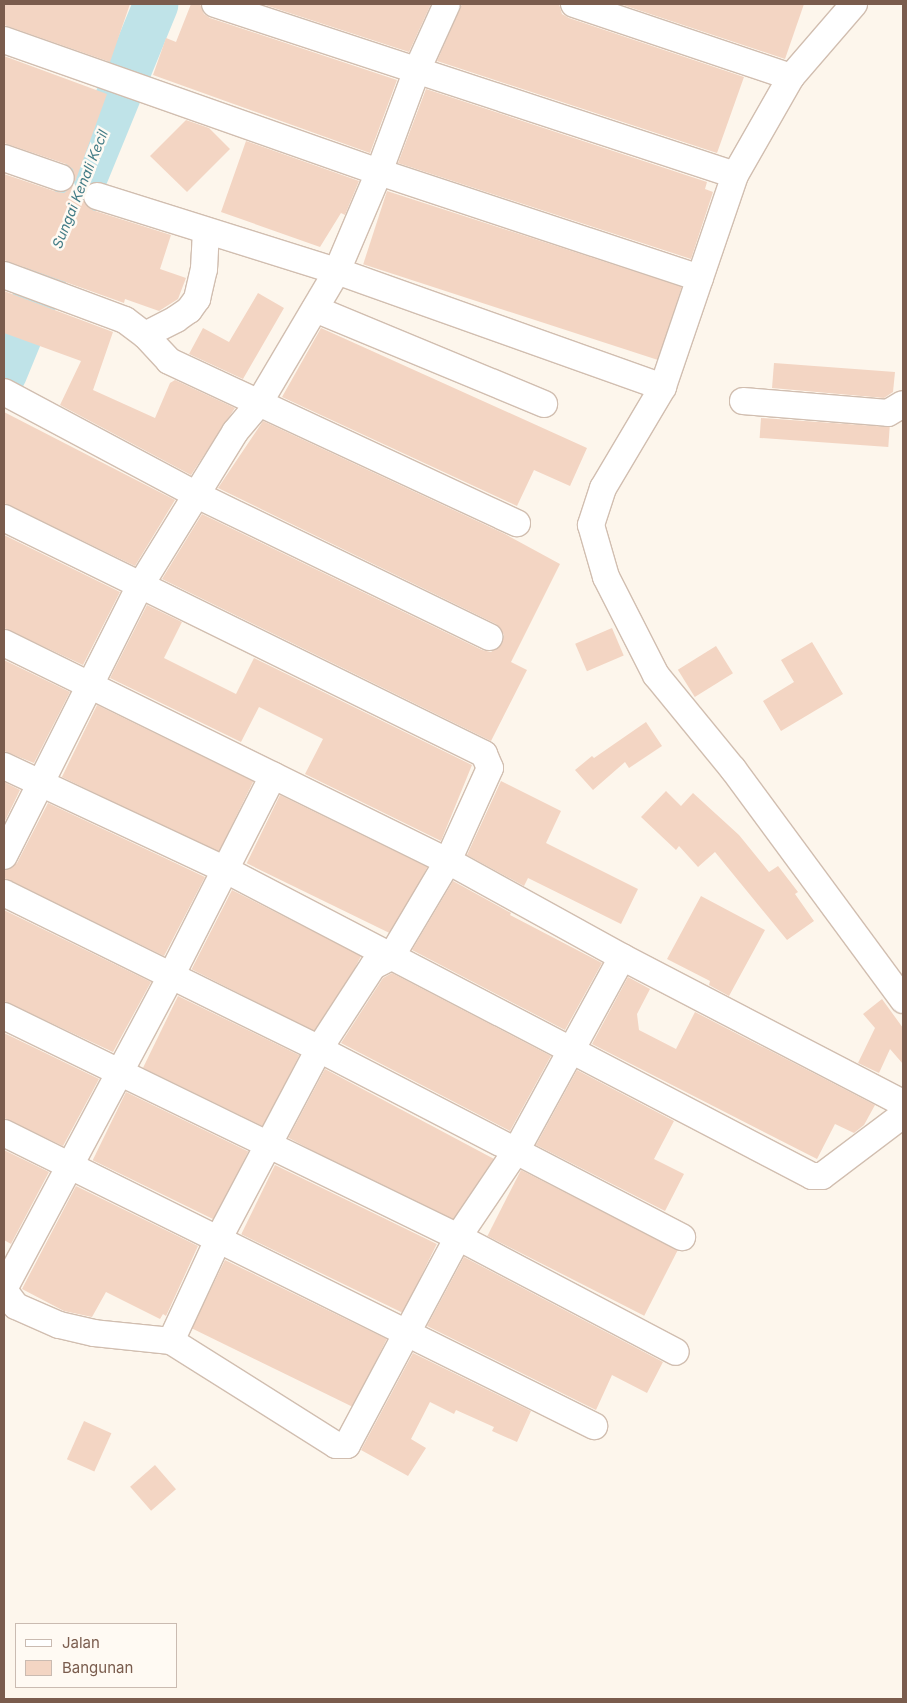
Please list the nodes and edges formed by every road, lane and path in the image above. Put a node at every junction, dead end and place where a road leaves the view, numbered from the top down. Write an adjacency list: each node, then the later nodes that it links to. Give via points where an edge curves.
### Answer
1 (215, 4): 6 (street)
2 (447, 4): 6 (street)
3 (574, 4): 7 (street)
4 (854, 4): 7 (street)
5 (4, 40): 9 (street)
6 (417, 70): 9 (street); 10 (street)
7 (791, 77): 10 (street)
8 (4, 158): 11 (street)
9 (379, 172): 14 (street); 16 (street)
10 (734, 175): 16 (street)
11 (61, 178)
12 (97, 196): 13 (street)
13 (206, 231): 14 (street); 18 (street, via 204,269 197,298 189,310)
14 (337, 271): 17 (street); 19 (street)
15 (14, 278): 18 (street, via 98,308 125,320)
16 (700, 278): 19 (street)
17 (315, 309): 22 (street, via 300,328); 23 (street)
18 (145, 334): 22 (street, via 169,360)
19 (662, 386): 42 (street, via 604,488 591,525 606,577 656,675 733,769)
20 (5, 392): 25 (street)
21 (743, 401): 24 (street, via 888,412)
22 (259, 403): 25 (street, via 236,432); 27 (street)
23 (544, 404)
24 (903, 404)
25 (197, 495): 28 (street); 29 (street)
26 (4, 518): 28 (street)
27 (518, 523)
28 (140, 586): 31 (street); 36 (street, via 484,754 489,760 488,776)
29 (489, 637)
30 (4, 643): 31 (street)
31 (92, 684): 33 (street); 34 (street)
32 (4, 766): 34 (street)
33 (273, 776): 36 (street); 37 (street)
34 (40, 784): 35 (street); 37 (street)
35 (4, 856)
36 (448, 861): 39 (street); 40 (street)
37 (226, 870): 39 (street); 41 (street)
38 (4, 893): 41 (street)
39 (391, 957): 44 (street, via 373,966); 45 (street)
40 (622, 957): 45 (street); 47 (street)
41 (171, 976): 44 (street); 46 (street)
42 (903, 1000)
43 (4, 1016): 46 (street)
44 (319, 1049): 50 (street); 51 (street)
45 (570, 1049): 48 (street, via 812,1176 827,1173); 51 (street)
46 (120, 1073): 50 (street); 52 (street)
47 (903, 1103)
48 (903, 1115)
49 (4, 1133): 52 (street)
50 (267, 1144): 53 (street); 55 (street)
51 (516, 1151): 53 (street); 54 (street)
52 (70, 1167): 55 (street); 56 (street)
53 (458, 1237): 57 (street); 59 (street)
54 (682, 1237)
55 (217, 1242): 57 (street); 58 (street)
56 (4, 1290): 58 (street, via 16,1306 59,1325 94,1333)
57 (406, 1333): 58 (street, via 344,1446 336,1445); 60 (street)
58 (171, 1341)
59 (676, 1352)
60 (594, 1426)

